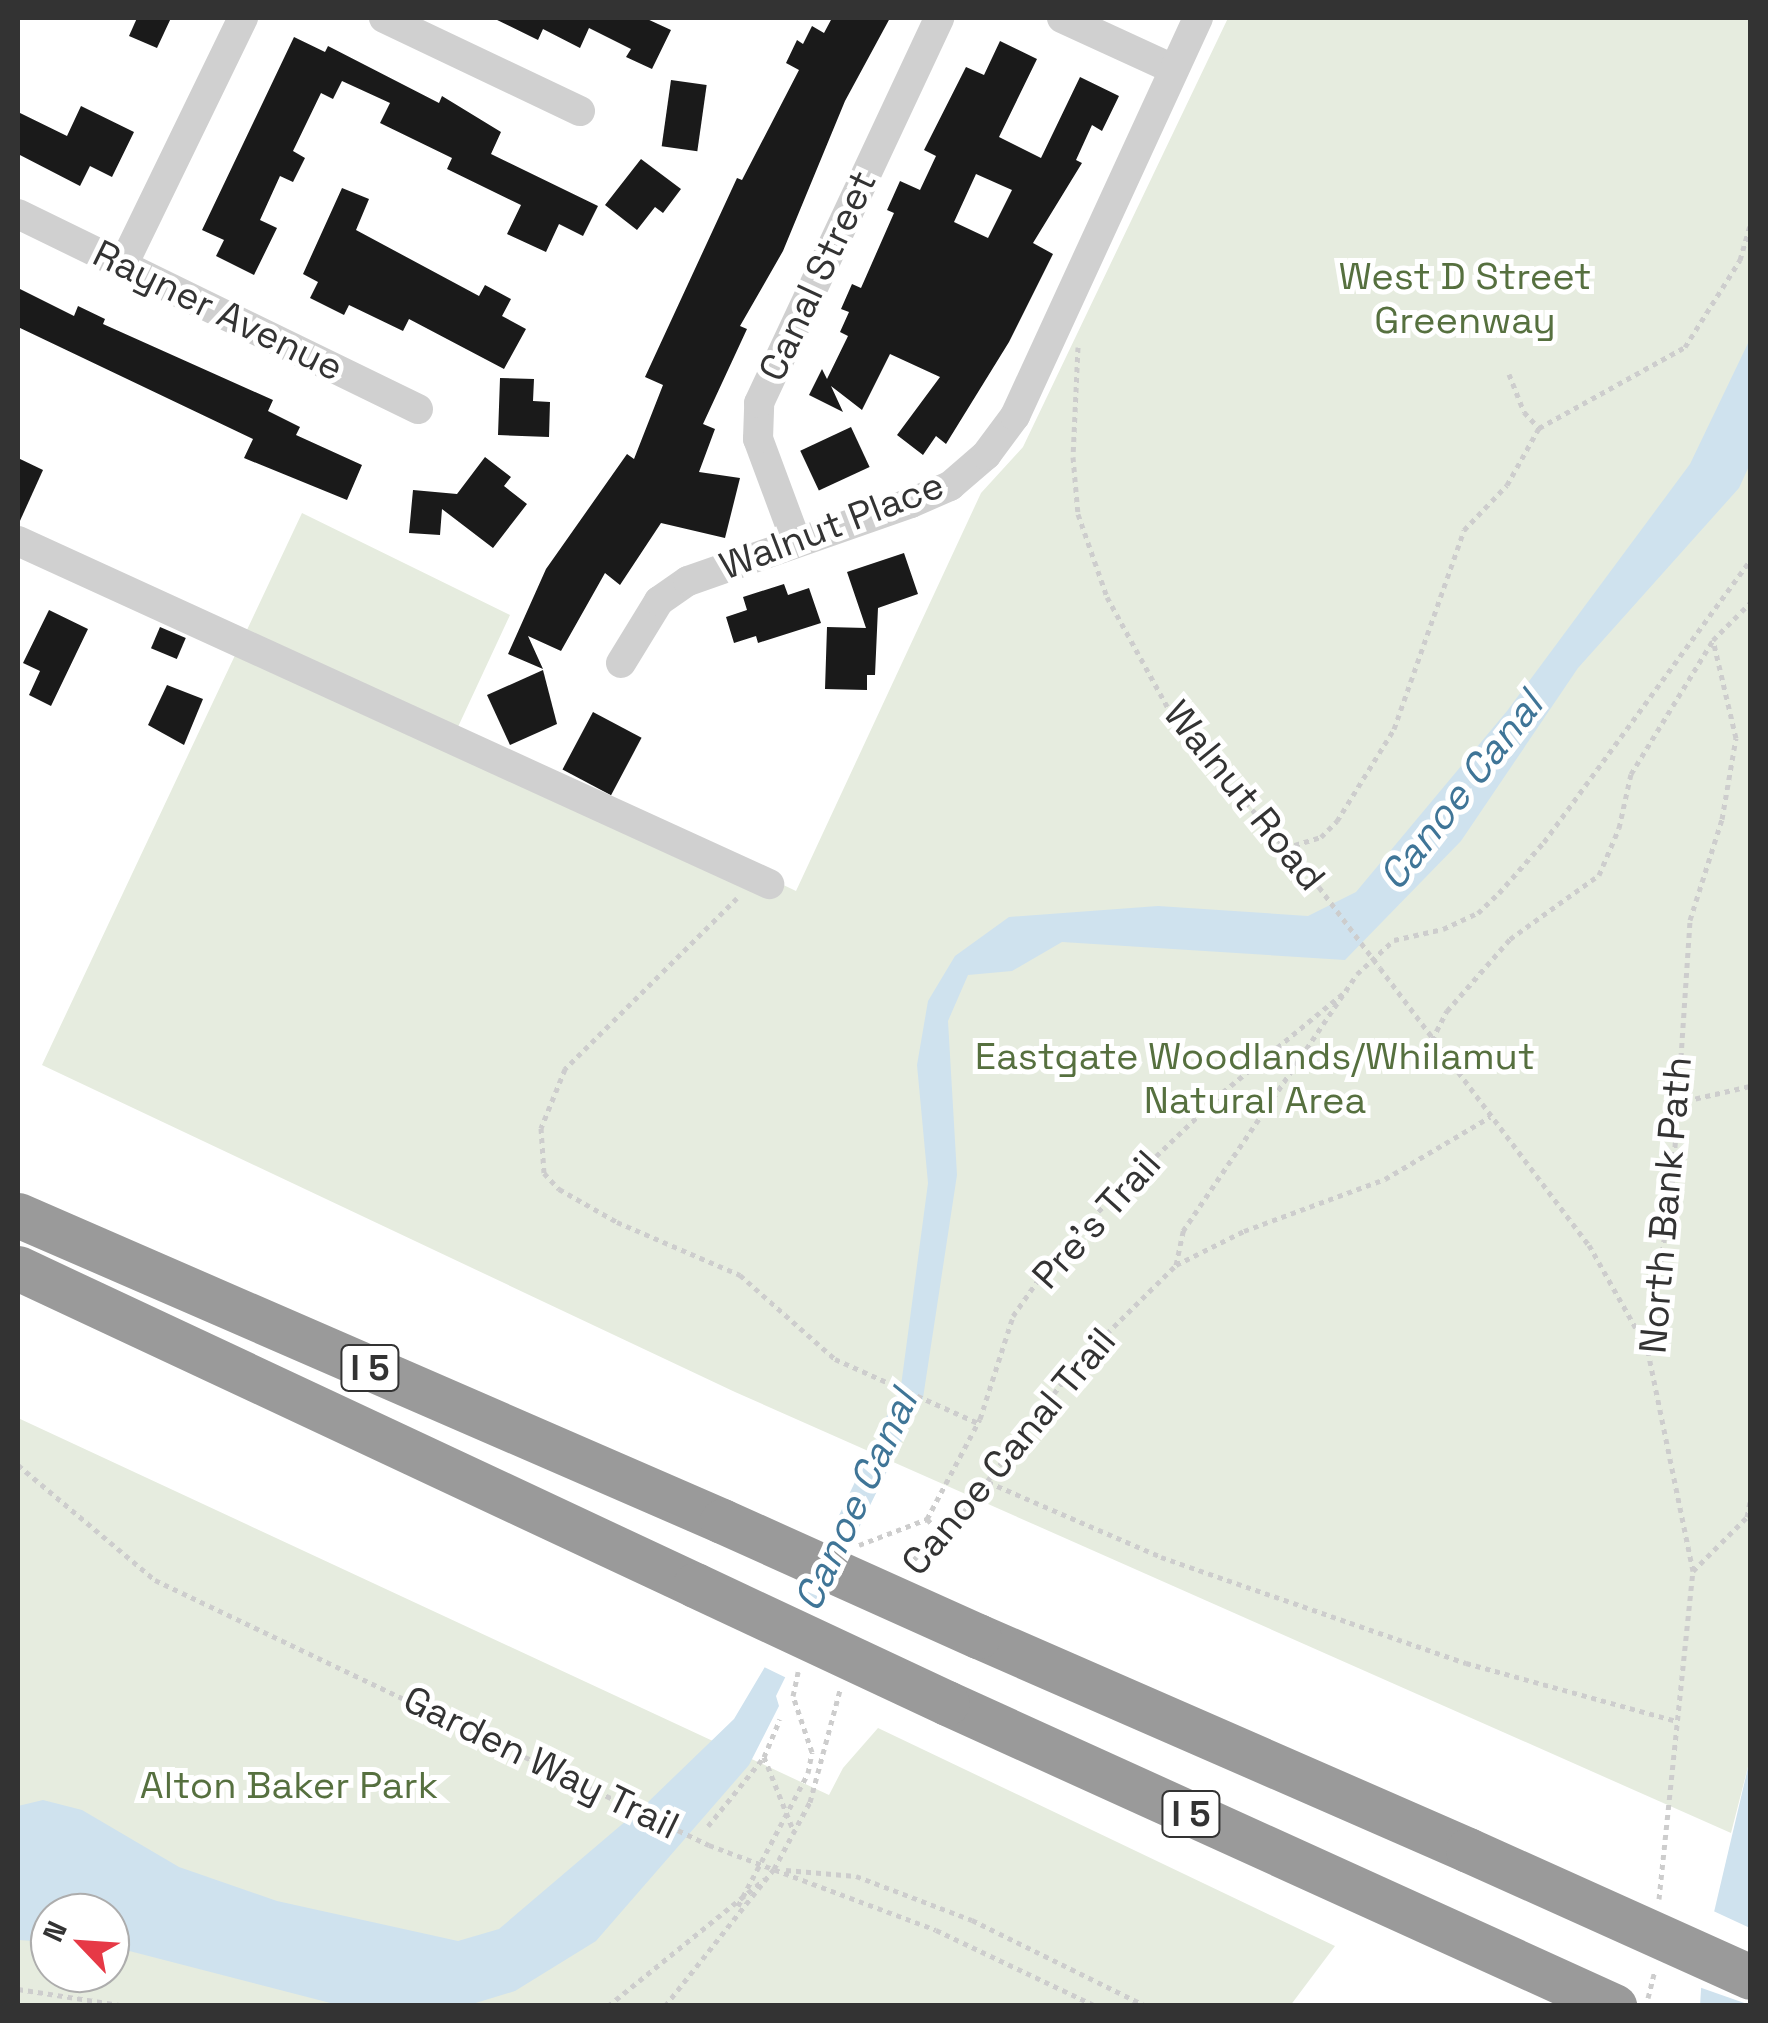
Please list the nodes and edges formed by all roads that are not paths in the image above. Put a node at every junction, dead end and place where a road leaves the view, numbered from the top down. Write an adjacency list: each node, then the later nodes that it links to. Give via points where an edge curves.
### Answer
1 (243, 18): 9 (street)
2 (384, 18): 7 (street)
3 (939, 18): 12 (street, Canal Street, via 759,403 758,439)
4 (1062, 18): 6 (street)
5 (1198, 18): 6 (street)
6 (1174, 69): 12 (street, Walnut Place, via 1015,416 986,455 950,486)
7 (580, 111)
8 (18, 214): 9 (street, Rayner Avenue)
9 (123, 265): 10 (street, Rayner Avenue)
10 (418, 410)
11 (18, 540): 14 (street)
12 (796, 541): 13 (street, Walnut Place, via 688,581 659,600)
13 (622, 663)
14 (763, 881)
15 (18, 1215): 17 (highway, I 5, bridge)
16 (18, 1268): 18 (highway, I 5, bridge)
17 (1750, 1977)
18 (1614, 2006)

